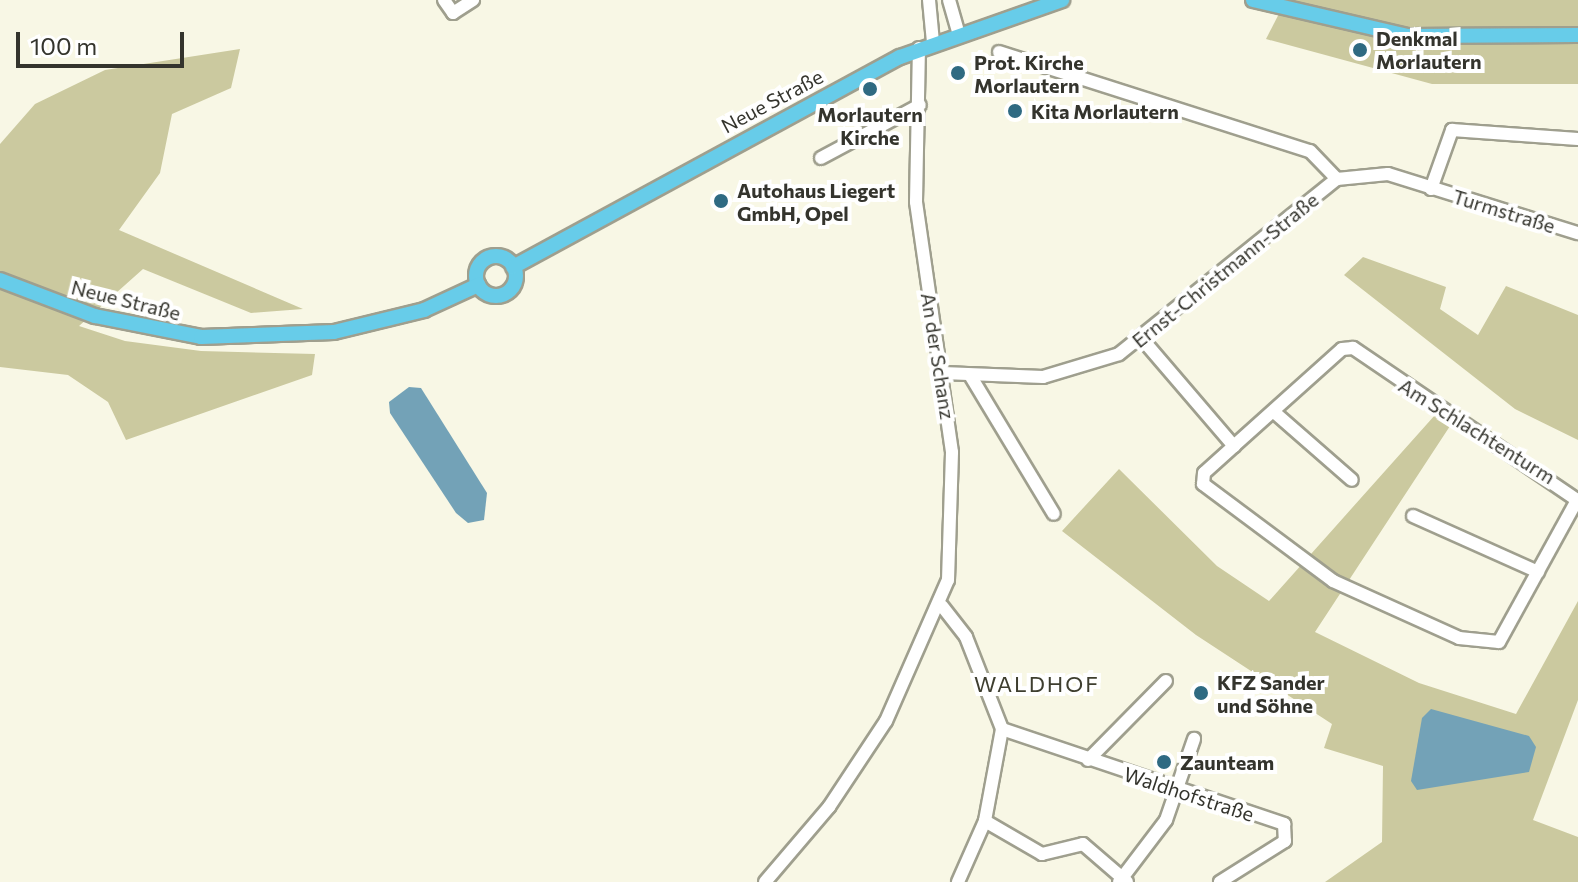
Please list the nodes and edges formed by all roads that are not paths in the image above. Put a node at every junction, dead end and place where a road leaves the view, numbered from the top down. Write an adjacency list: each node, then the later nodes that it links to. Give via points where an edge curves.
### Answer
1 (444, 0): 2 (street, via 453,13)
2 (473, 0)
3 (949, 0): 6 (street); 7 (street)
4 (1062, 0): 7 (main road, Neue Straße)
5 (1253, 0): 8 (main road, via 1408,36)
6 (929, 2): 9 (street, An der Schanz)
7 (958, 32): 9 (main road, Neue Straße)
8 (1578, 35)
9 (926, 45): 11 (street, An der Schanz); 17 (main road, Neue Straße)
10 (999, 52): 14 (street, via 1310,151)
11 (920, 105): 13 (street); 21 (street, An der Schanz, via 918,233)
12 (1578, 139): 15 (street, Turmstraße, via 1452,130)
13 (821, 158)
14 (1337, 179): 15 (street, Turmstraße, via 1388,174); 20 (street, Ernst-Christmann-Straße)
15 (1431, 189): 16 (street, Turmstraße)
16 (1578, 233)
17 (513, 267): 19 (main road, Neue Straße, via 488,258 478,266); 19 (main road, Neue Straße, via 515,281 504,295 491,296)
18 (0, 280): 19 (main road, Neue Straße, via 95,316 201,337 334,332 424,310)
19 (478, 285)
20 (1143, 340): 22 (street, Ernst-Christmann-Straße, via 1069,372); 24 (street)
21 (943, 373): 22 (street, Ernst-Christmann-Straße); 29 (street, An der Schanz, via 954,530)
22 (970, 375): 26 (street)
23 (1274, 412): 24 (street, Am Schlachtenturm); 25 (street); 28 (street, Am Schlachtenturm, via 1342,349 1353,348 1433,409 1573,491 1577,500)
24 (1234, 446): 28 (street, Am Schlachtenturm, via 1204,473 1203,484 1333,581 1418,622 1487,645 1499,642)
25 (1352, 480)
26 (1054, 514)
27 (1413, 516): 28 (street)
28 (1538, 572)
29 (942, 606): 31 (street, via 966,637); 37 (street, An der Schanz, via 858,766)
30 (1166, 681): 33 (street, Waldhofstraße)
31 (1002, 729): 33 (street, Waldhofstraße); 35 (street)
32 (1194, 739): 34 (street)
33 (1088, 760): 34 (street, Waldhofstraße)
34 (1176, 793): 36 (street, via 1143,858); 39 (street, Waldhofstraße, via 1288,830 1285,841)
35 (985, 821): 36 (street, via 1042,854 1083,844); 38 (street)
36 (1123, 881)
37 (765, 882)
38 (958, 882)
39 (1220, 882)

